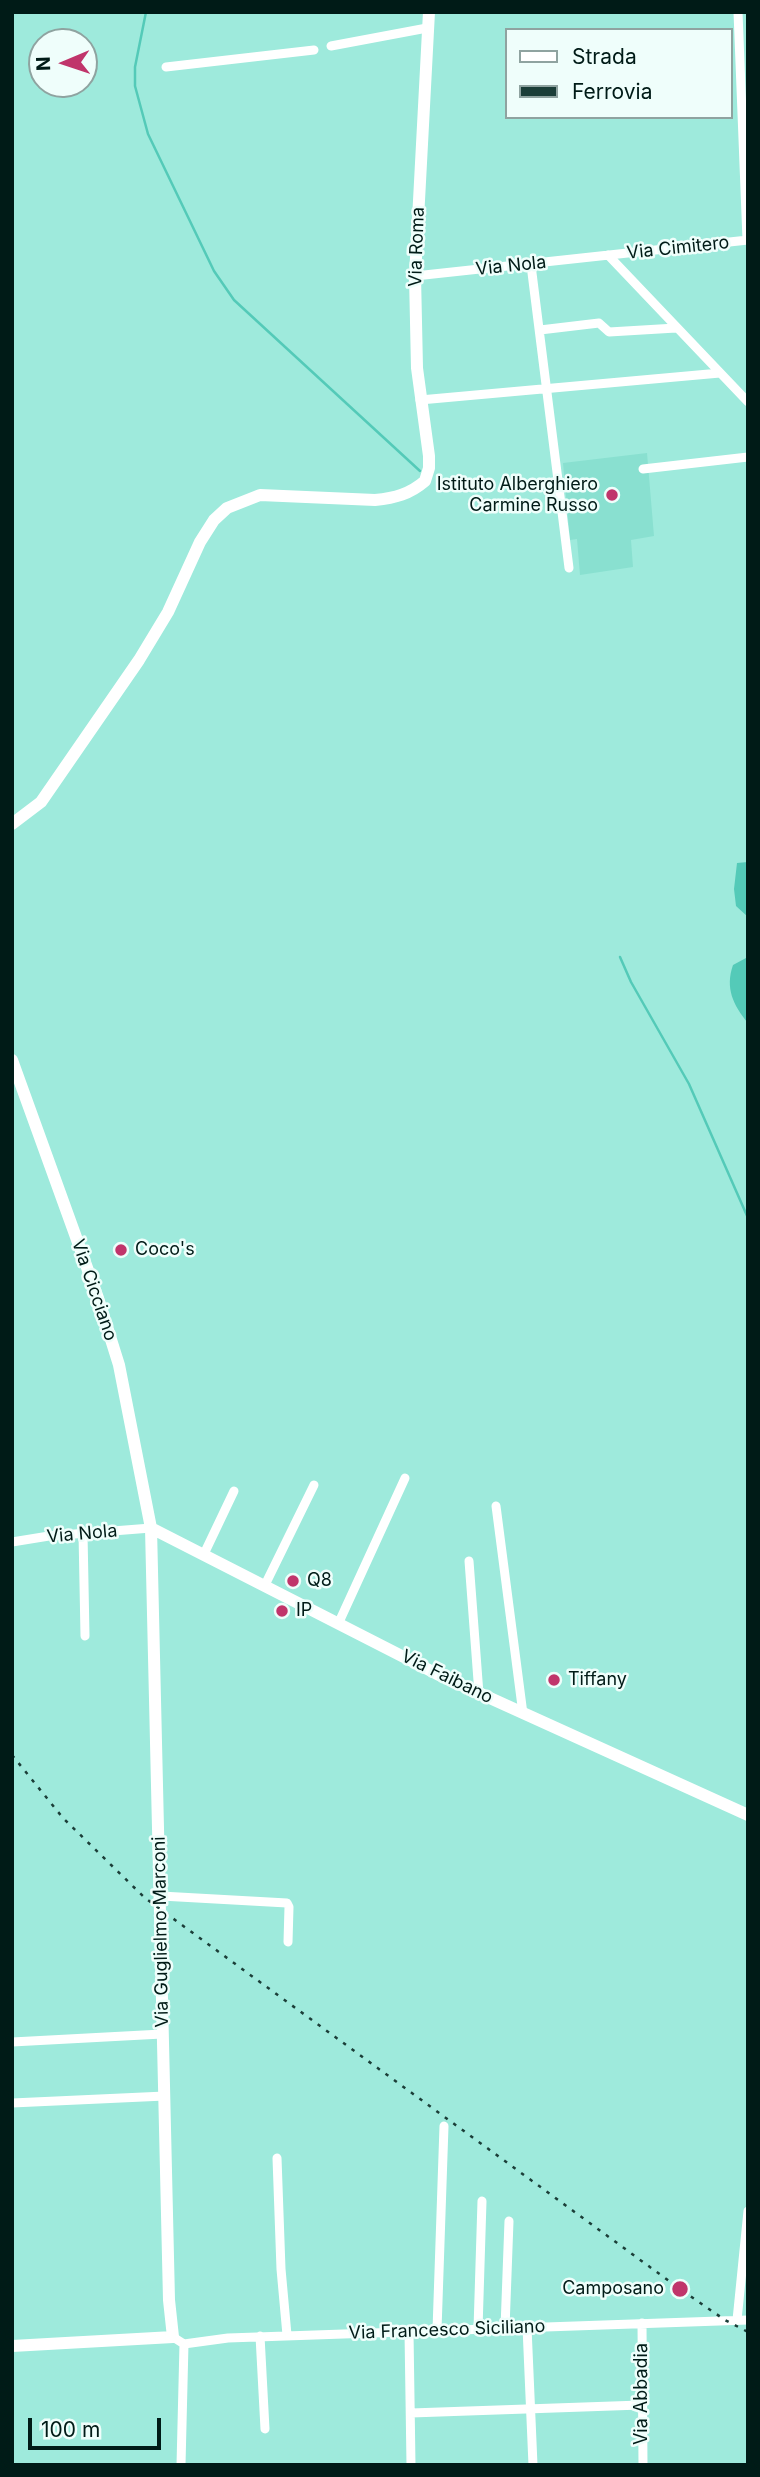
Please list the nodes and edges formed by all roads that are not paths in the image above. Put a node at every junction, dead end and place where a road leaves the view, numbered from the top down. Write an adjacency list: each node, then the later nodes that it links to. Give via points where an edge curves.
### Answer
1 (429, 12): 3 (street, Via Roma)
2 (738, 12): 7 (street)
3 (427, 28): 4 (street); 10 (street, Via Roma)
4 (331, 46)
5 (314, 50): 6 (street)
6 (166, 67)
7 (747, 240): 8 (street, Via Cimitero)
8 (607, 256): 9 (street, Via Nola); 11 (street)
9 (531, 265): 10 (street, Via Nola); 12 (street)
10 (415, 276): 15 (street, Via Roma)
11 (676, 328): 12 (street, via 609,332 599,323); 13 (street)
12 (540, 330): 14 (street)
13 (720, 373): 14 (street); 16 (street)
14 (548, 388): 15 (street); 19 (street)
15 (420, 400): 20 (street, Via Roma, via 429,468 425,481 400,496 375,500 260,495 227,508 214,520 139,660 41,802)
16 (748, 402)
17 (748, 457): 18 (street)
18 (643, 469)
19 (569, 568)
20 (12, 824)
21 (12, 1060): 26 (street, Via Cicciano, via 99,1298)
22 (405, 1478): 32 (street)
23 (314, 1485): 31 (street)
24 (234, 1491): 29 (street)
25 (496, 1506): 35 (street)
26 (151, 1528): 27 (street, Via Nola); 29 (street, Via Faibano); 37 (street, Via Guglielmo Marconi)
27 (83, 1533): 28 (street, Via Nola); 33 (street)
28 (12, 1542)
29 (204, 1554): 31 (street, Via Faibano)
30 (469, 1561): 34 (street)
31 (264, 1585): 32 (street, Via Faibano)
32 (339, 1622): 34 (street, Via Faibano)
33 (85, 1636)
34 (479, 1694): 35 (street, Via Faibano)
35 (523, 1714): 36 (street, Via Faibano)
36 (748, 1815)
37 (161, 1896): 38 (street, via 287,1903); 39 (street, Via Guglielmo Marconi)
38 (288, 1942)
39 (162, 2034): 40 (street); 41 (street, Via Guglielmo Marconi)
40 (12, 2042)
41 (164, 2096): 42 (street); 58 (street, Via Guglielmo Marconi, via 169,2300)
42 (12, 2103)
43 (443, 2126): 54 (street)
44 (277, 2158): 56 (street)
45 (482, 2201): 53 (street)
46 (748, 2211): 48 (street)
47 (509, 2221): 52 (street)
48 (737, 2320): 49 (street, Via Francesco Siciliano); 50 (street, Via Francesco Siciliano)
49 (748, 2320)
50 (642, 2323): 51 (street, Via Francesco Siciliano); 60 (street, Via Abbadia)
51 (527, 2327): 52 (street, Via Francesco Siciliano); 61 (street)
52 (505, 2328): 53 (street, Via Francesco Siciliano)
53 (478, 2329): 54 (street, Via Francesco Siciliano)
54 (438, 2330): 55 (street, Via Francesco Siciliano)
55 (409, 2332): 56 (street, Via Francesco Siciliano); 62 (street)
56 (287, 2335): 57 (street, Via Francesco Siciliano)
57 (260, 2336): 58 (street, Via Francesco Siciliano); 63 (street)
58 (178, 2340): 59 (street); 64 (street)
59 (12, 2346)
60 (641, 2405): 61 (street); 67 (street, Via Abbadia)
61 (531, 2408): 62 (street); 66 (street)
62 (411, 2413): 65 (street)
63 (265, 2429)
64 (181, 2465)
65 (411, 2465)
66 (533, 2465)
67 (643, 2465)

